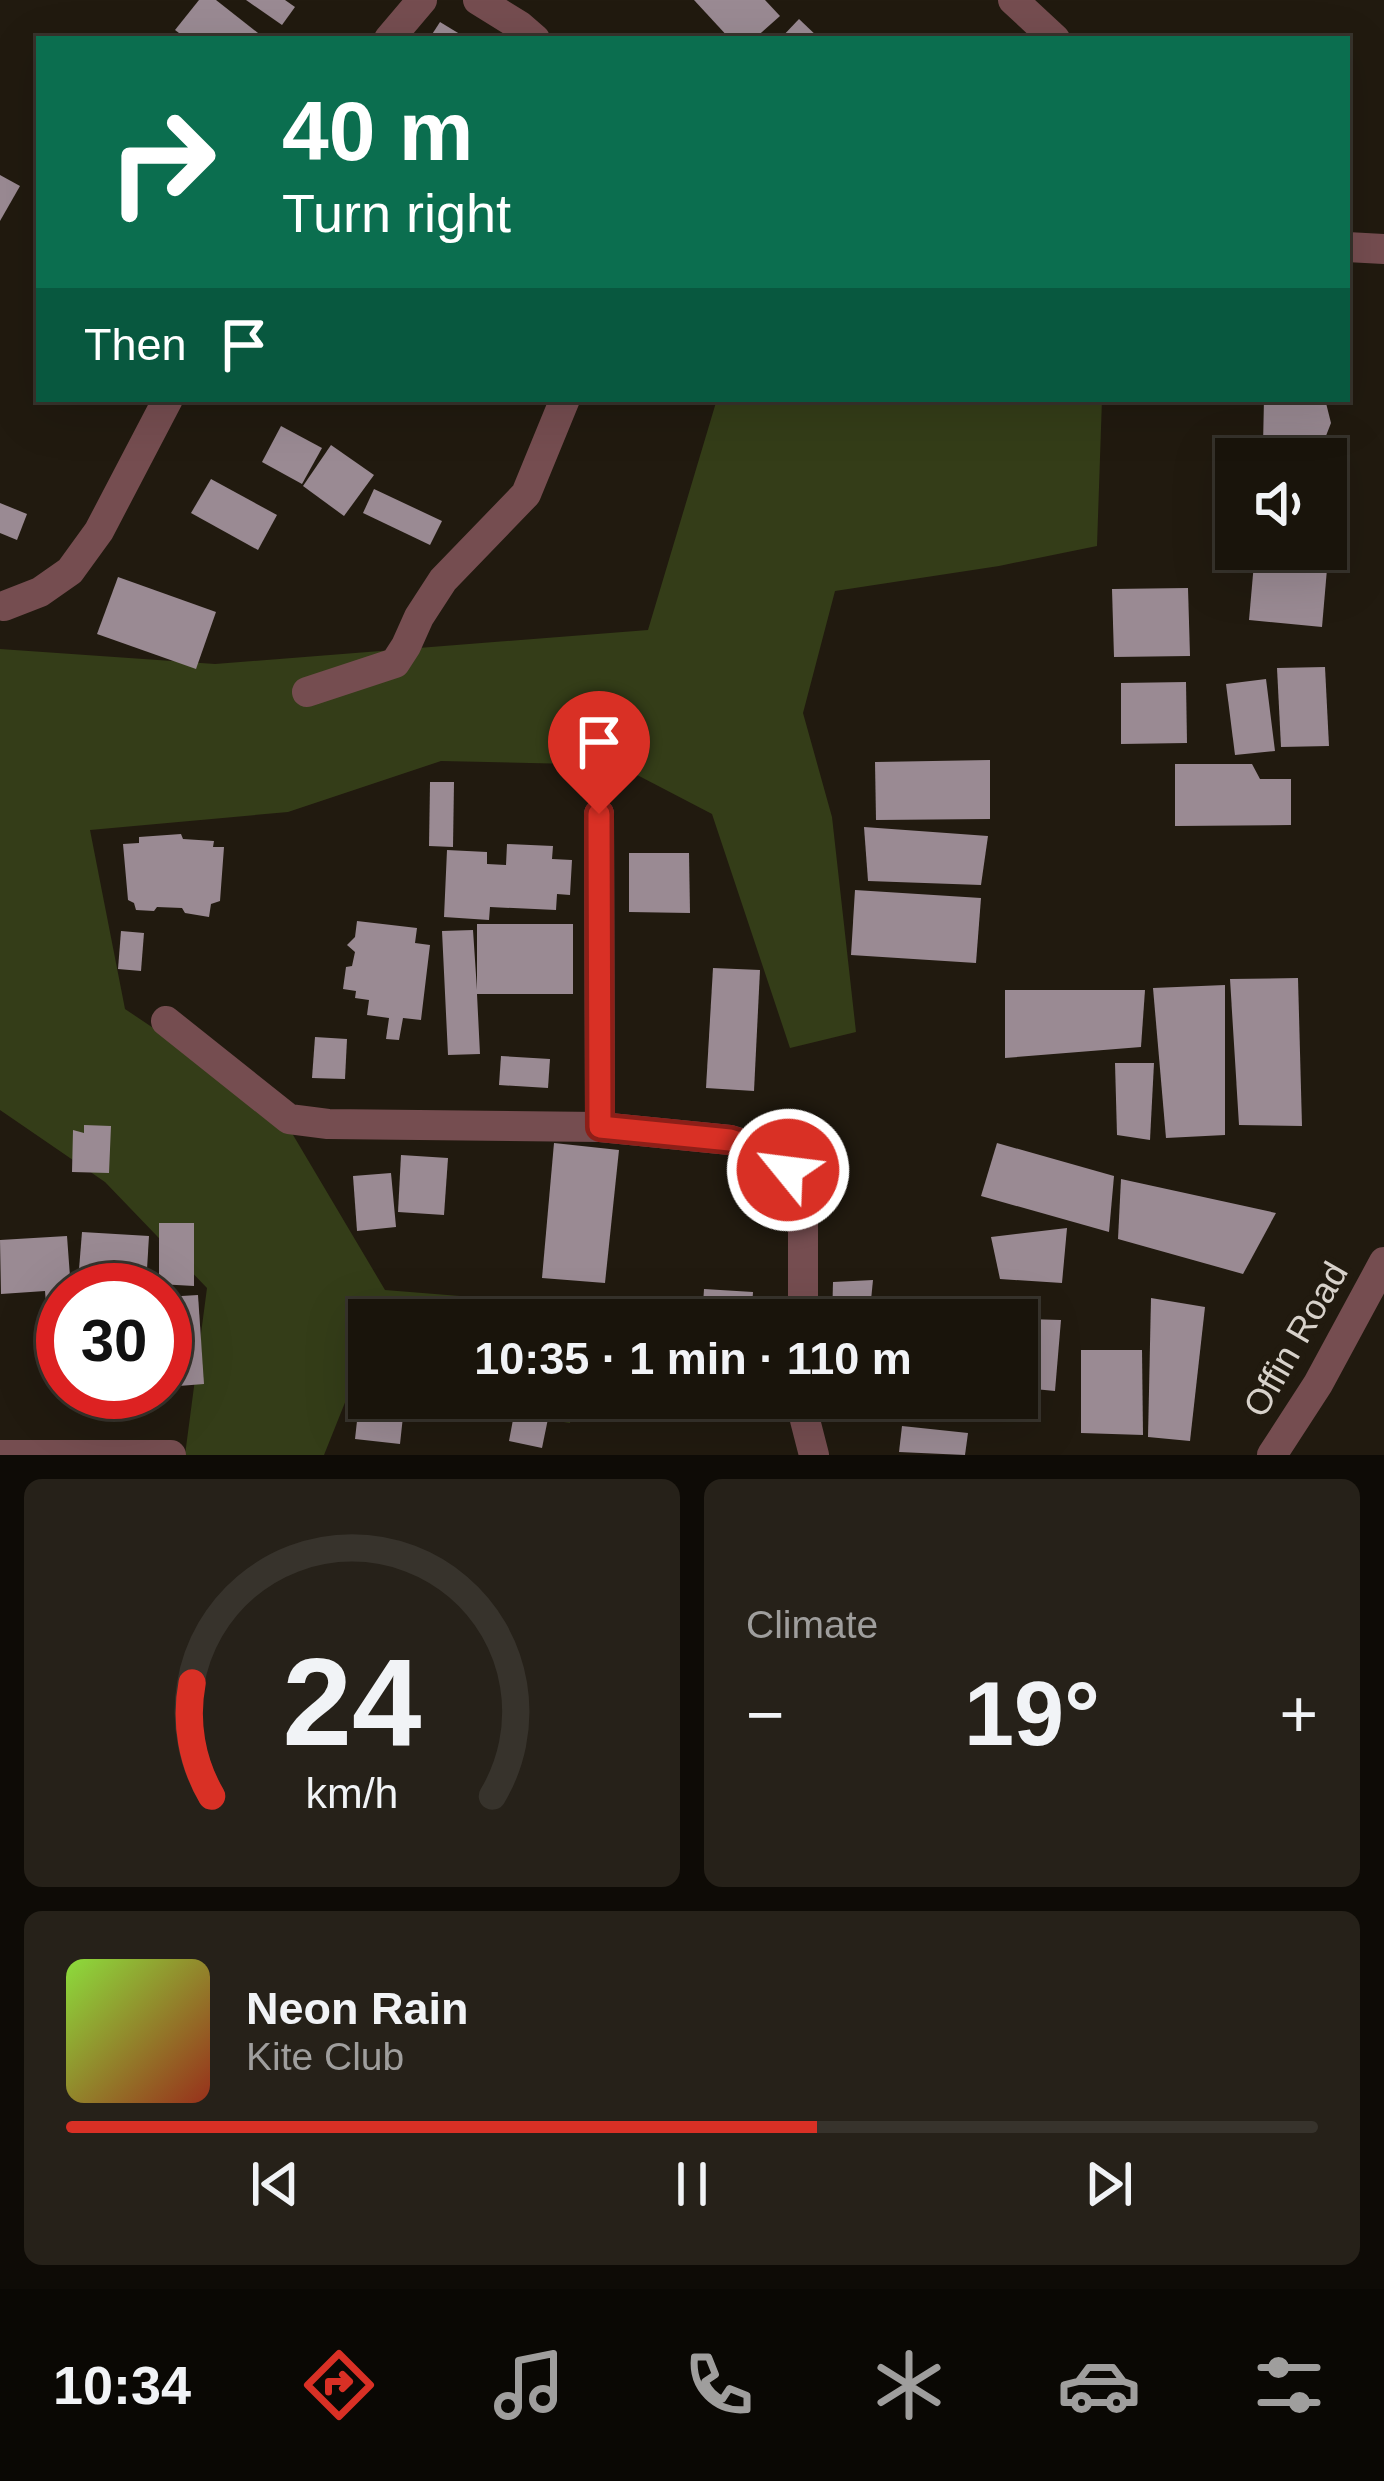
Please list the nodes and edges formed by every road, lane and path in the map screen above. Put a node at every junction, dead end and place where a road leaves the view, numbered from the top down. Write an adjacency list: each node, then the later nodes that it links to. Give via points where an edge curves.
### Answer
1 (422, 0): 4 (street)
2 (478, 0): 5 (street)
3 (1013, 0): 6 (street)
4 (392, 36)
5 (532, 36)
6 (1052, 36)
7 (1350, 248): 8 (street)
8 (1384, 249)
9 (166, 402): 11 (street, via 70,571)
10 (564, 402): 12 (street, via 526,494 443,580 395,663)
11 (4, 606)
12 (307, 692)
13 (599, 814): 15 (street)
14 (166, 1021): 15 (street, via 289,1119)
15 (600, 1127): 17 (street, via 730,1140 775,1155 803,1208)
16 (1384, 1262): 22 (street, Offin Road)
17 (803, 1299)
18 (806, 1419): 21 (street)
19 (0, 1455): 20 (street)
20 (171, 1455)
21 (814, 1455)
22 (1273, 1455)

